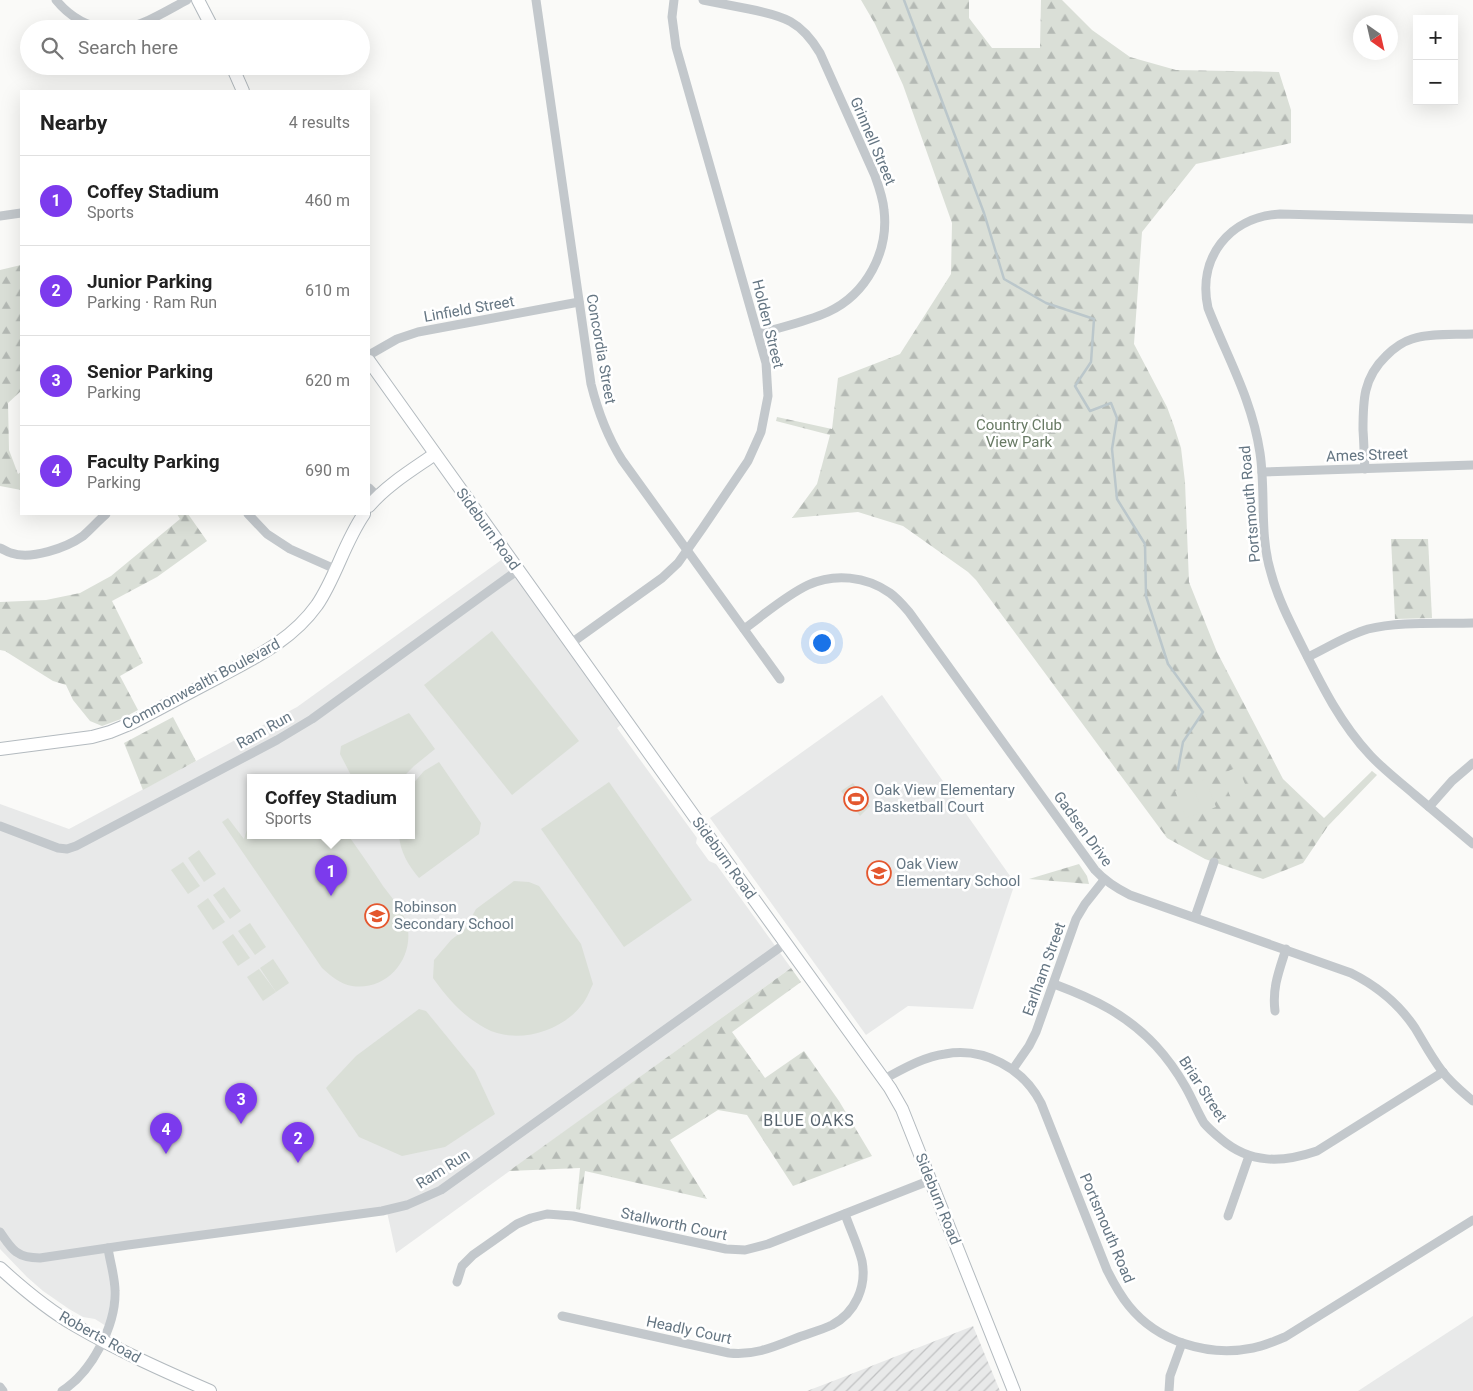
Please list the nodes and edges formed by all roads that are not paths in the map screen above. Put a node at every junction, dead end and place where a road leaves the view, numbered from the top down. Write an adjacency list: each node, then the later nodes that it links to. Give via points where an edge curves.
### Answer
1 (56, 0): 7 (street)
2 (187, 0): 8 (street)
3 (198, 0): 9 (street)
4 (536, 0): 15 (street, Concordia Street)
5 (674, 0): 16 (street, Holden Street, via 672,17 676,47)
6 (703, 0): 16 (street, Grinnell Street, via 776,15 806,33 820,53 875,176 884,209 884,234 878,258 853,294 822,314)
7 (79, 20)
8 (149, 20)
9 (208, 20)
10 (236, 75): 11 (street)
11 (243, 90)
12 (20, 213): 13 (street)
13 (0, 216)
14 (1473, 219): 23 (street, Portsmouth Road, via 1272,214 1239,225 1227,235 1210,262 1205,280 1206,298 1249,405)
15 (579, 302): 18 (street, Linfield Street, via 418,332); 29 (street, Concordia Street, via 591,384 604,427 622,460)
16 (758, 334): 29 (street, Holden Street, via 768,385 767,410 761,432 748,461)
17 (1473, 334): 22 (street, via 1411,339 1380,362 1364,392)
18 (370, 354)
19 (370, 362): 20 (street, Sideburn Road)
20 (434, 454): 24 (street, via 389,486); 31 (street, Sideburn Road)
21 (1473, 465): 22 (street, Ames Street)
22 (1365, 469): 23 (street, Ames Street)
23 (1262, 472): 35 (street, Portsmouth Road, via 1264,533 1270,572 1284,610)
24 (373, 492)
25 (105, 515): 28 (street, via 81,537 52,551 15,554)
26 (249, 515): 30 (street, via 267,534 290,549)
27 (363, 515): 30 (street, Commonwealth Boulevard)
28 (0, 548)
29 (688, 549): 33 (street, Concordia Street); 34 (street, Holden Street, via 678,564 662,578)
30 (335, 569): 37 (street, Commonwealth Boulevard, via 327,589 304,621 268,650 110,732)
31 (518, 570): 34 (street, Sideburn Road); 40 (street, Ram Run, via 312,719 76,846 58,848)
32 (1473, 623): 35 (street, via 1379,627 1355,634)
33 (744, 629): 36 (street, Concordia Street); 43 (street, Gadsen Drive, via 795,592 820,581 857,579 889,592 909,612)
34 (570, 644): 45 (street, Sideburn Road)
35 (1308, 657): 39 (street, Portsmouth Road, via 1339,715 1355,737 1384,769)
36 (780, 679)
37 (0, 749)
38 (1473, 763): 39 (street)
39 (1429, 807): 41 (street, Portsmouth Road)
40 (0, 826)
41 (1473, 844)
42 (1214, 862): 44 (street)
43 (1104, 880): 44 (street, Gadsen Drive, via 1130,895); 47 (street, Earlham Street, via 1076,919)
44 (1195, 917): 46 (street, Gadsen Drive)
45 (786, 943): 51 (street, Sideburn Road); 59 (street, Ram Run, via 430,1196 382,1211)
46 (1286, 950): 48 (street, via 1274,988); 50 (street, Gadsen Drive, via 1351,973 1381,991 1408,1018)
47 (1054, 984): 49 (street, Earlham Street, via 1036,1032); 53 (street, Briar Street, via 1101,1004 1139,1030 1172,1066 1204,1123 1226,1143)
48 (1275, 1011)
49 (1013, 1069): 51 (street, Portsmouth Road, via 985,1056 954,1053 934,1056); 64 (street, Portsmouth Road, via 1041,1103 1118,1291 1129,1307 1154,1329)
50 (1443, 1072): 52 (street, Gadsen Drive); 53 (street, Briar Street, via 1317,1152 1286,1160)
51 (884, 1079): 54 (street, Sideburn Road, via 902,1109)
52 (1473, 1101)
53 (1249, 1156): 56 (street)
54 (931, 1180): 55 (street, Stallworth Court); 69 (street, Sideburn Road)
55 (845, 1214): 61 (street, Stallworth Court, via 745,1250 661,1236 573,1216 547,1214 517,1224 472,1255 462,1266); 62 (street, Headly Court, via 862,1259 859,1298 850,1311 831,1325 767,1350 750,1354 729,1353)
56 (1228, 1216)
57 (1473, 1220): 64 (street, Portsmouth Road, via 1285,1337 1236,1351 1203,1349)
58 (0, 1232): 59 (street, Ram Run, via 12,1248 26,1258)
59 (108, 1248): 63 (street, via 116,1289 114,1309)
60 (0, 1268): 63 (street, Roberts Road, via 21,1288 75,1326)
61 (457, 1282)
62 (562, 1316)
63 (103, 1340): 67 (street, via 79,1378); 68 (street, Roberts Road, via 143,1362)
64 (1182, 1343): 70 (street, via 1170,1376)
65 (0, 1387): 66 (street)
66 (3, 1391)
67 (62, 1391)
68 (210, 1391)
69 (1014, 1391)
70 (1169, 1391)

